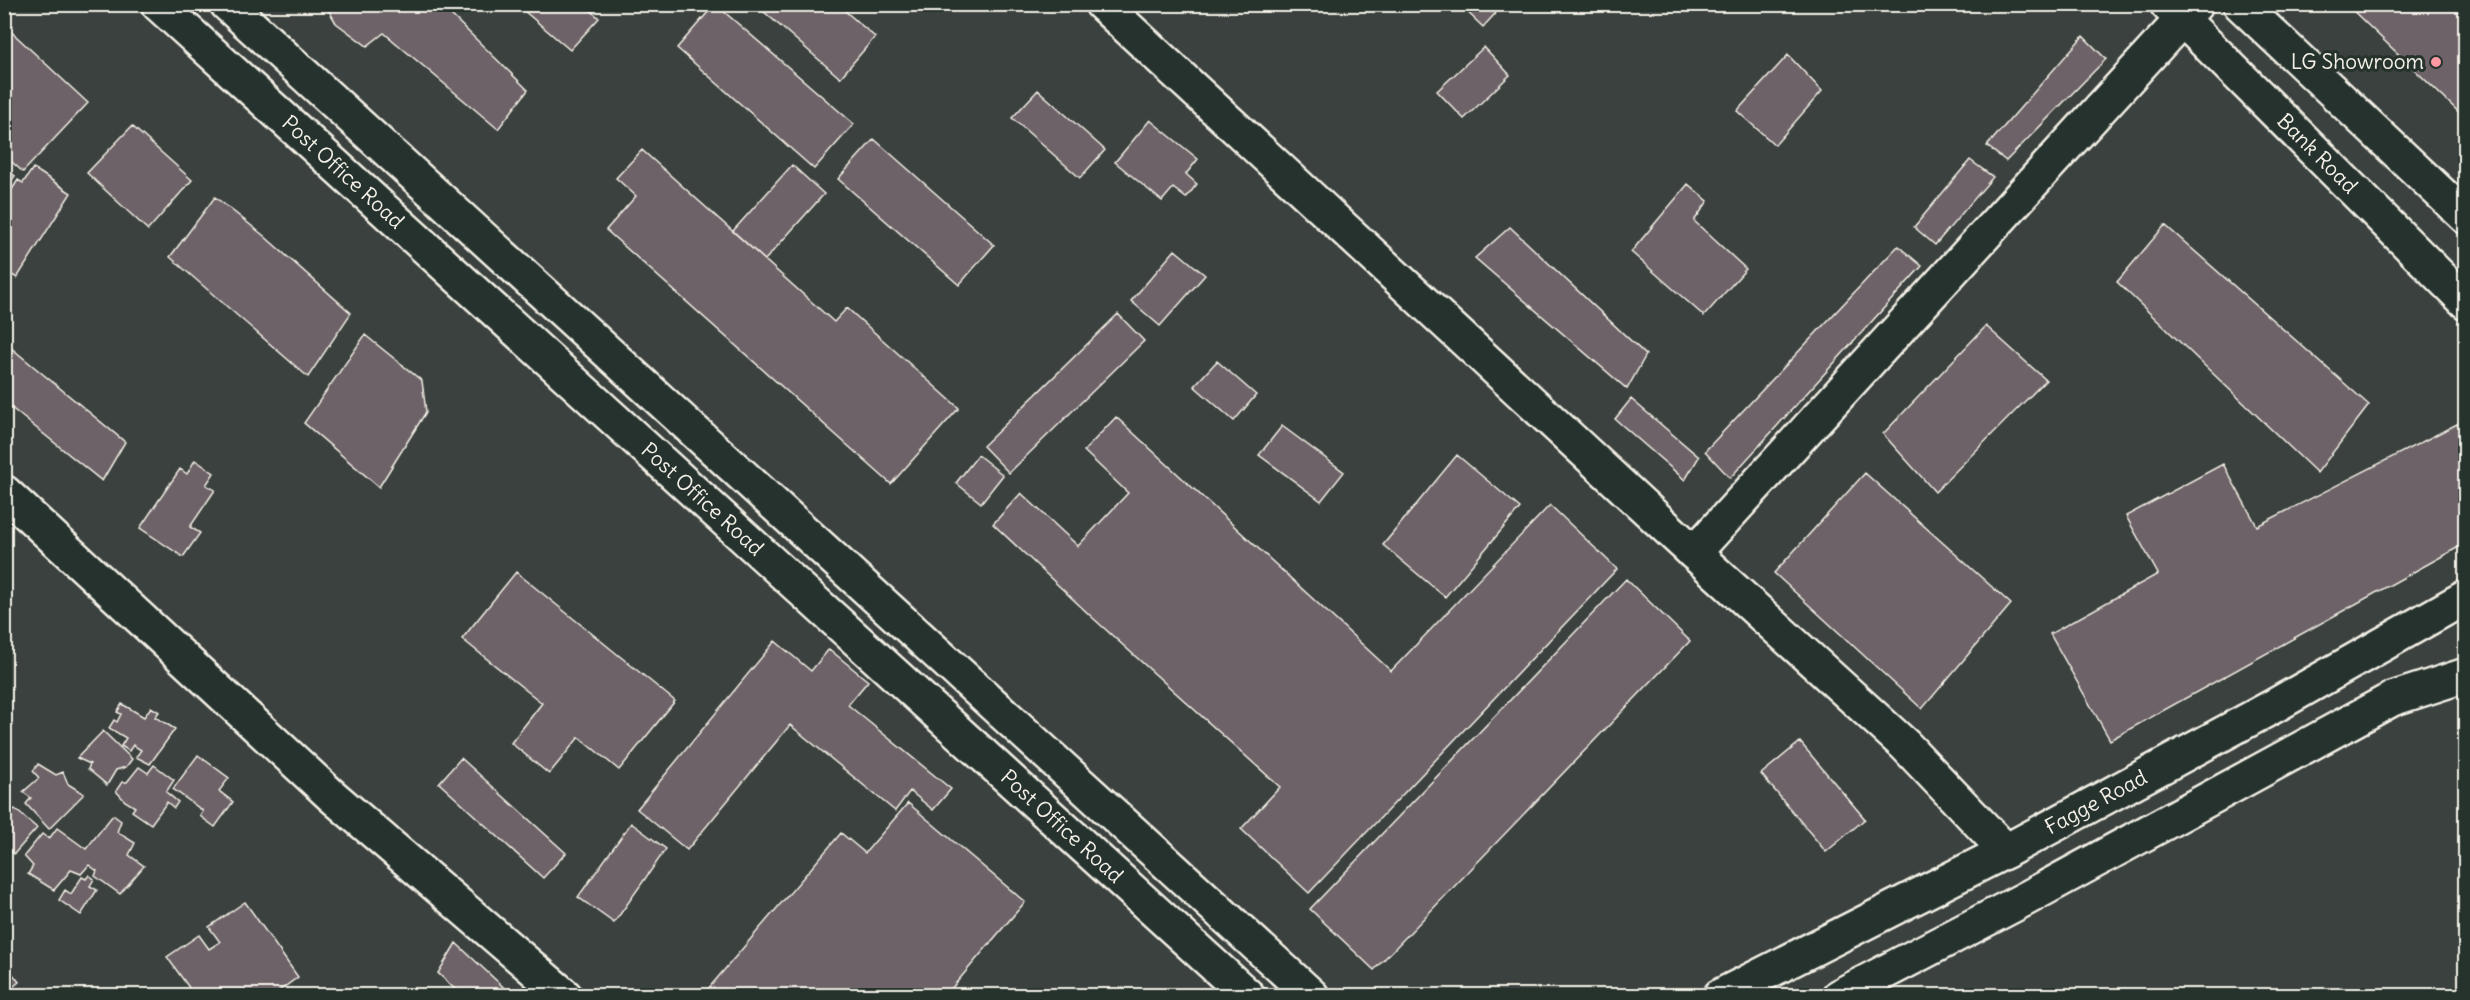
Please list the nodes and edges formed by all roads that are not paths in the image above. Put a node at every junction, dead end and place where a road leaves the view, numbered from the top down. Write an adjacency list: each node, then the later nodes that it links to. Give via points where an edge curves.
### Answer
1 (158, 4): 14 (street, Post Office Road)
2 (227, 4): 15 (street, Post Office Road)
3 (1102, 4): 9 (street)
4 (2240, 4): 6 (street)
5 (2182, 9): 7 (street, Bank Road); 9 (street)
6 (2466, 217)
7 (2466, 302)
8 (4, 492): 13 (street, via 331,795)
9 (1694, 553): 12 (street, via 1905,745)
10 (2466, 597): 12 (street, Fagge Road)
11 (2466, 675): 17 (street, via 2392,699)
12 (2006, 851): 16 (street, Fagge Road)
13 (565, 996)
14 (1248, 996)
15 (1312, 996)
16 (1720, 996)
17 (1839, 996)

